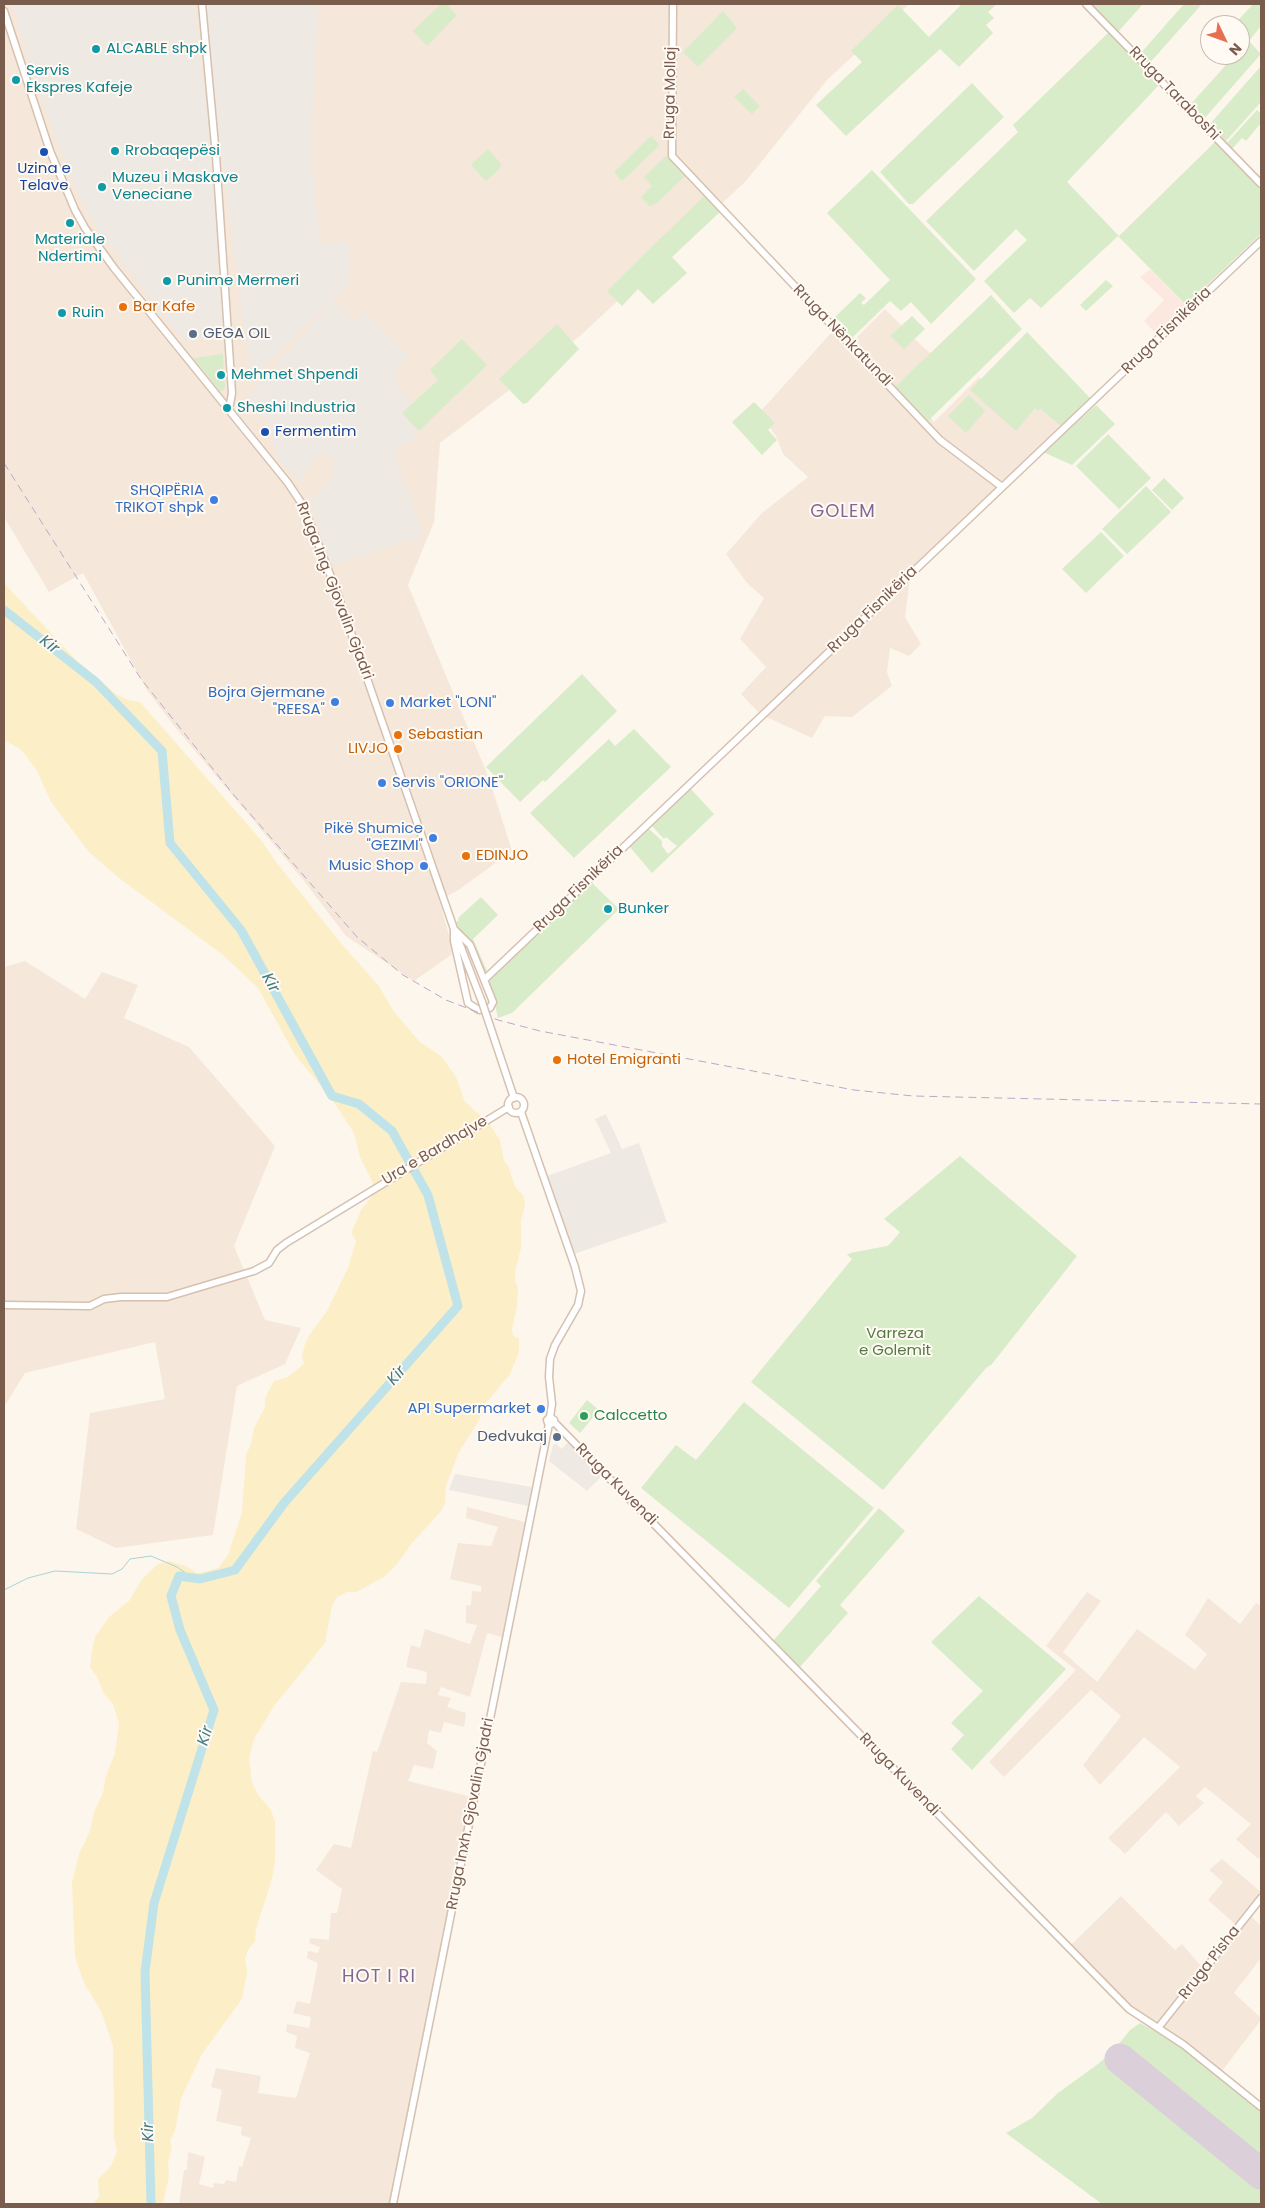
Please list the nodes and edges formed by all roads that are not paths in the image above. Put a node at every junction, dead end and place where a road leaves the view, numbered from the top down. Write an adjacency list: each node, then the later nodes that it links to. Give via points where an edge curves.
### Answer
1 (202, 4): 8 (street, via 232,384)
2 (673, 4): 5 (street, Rruga Mollaj, via 670,150)
3 (1086, 4): 6 (street, Rruga Taraboshi)
4 (4, 11): 8 (street, Rruga Ing. Gjovalin Gjadri, via 50,151 74,210 102,252)
5 (690, 176): 9 (street, Rruga Nënkatundi, via 940,440)
6 (1261, 184)
7 (1261, 241): 9 (street, Rruga Fisnikëria)
8 (227, 408): 10 (street, Rruga Ing. Gjovalin Gjadri, via 304,507)
9 (1002, 487): 11 (street, Rruga Fisnikëria)
10 (454, 929): 11 (street, via 470,945); 11 (street, via 468,1003 483,1010 493,1006); 12 (street, Rruga Ing. Gjovalin Gjadri, bridge)
11 (485, 979)
12 (514, 1098): 13 (street, via 510,1100); 14 (street, via 524,1102)
13 (509, 1107): 14 (street, via 512,1112); 15 (street, Ura e Bardhajve, via 286,1243 269,1262 254,1271 167,1297 121,1297 90,1306)
14 (521, 1112): 16 (street, Rruga Inxh. Gjovalin Gjadri, via 581,1291 578,1305 552,1352 549,1376)
15 (4, 1306)
16 (551, 1421): 18 (street, Rruga Kuvendi, via 1129,2009); 20 (street, Rruga Inxh. Gjovalin Gjadri)
17 (1261, 1898): 18 (street, Rruga Pisha)
18 (1158, 2028): 19 (street, Rruga Kuvendi)
19 (1261, 2107)
20 (393, 2204)

